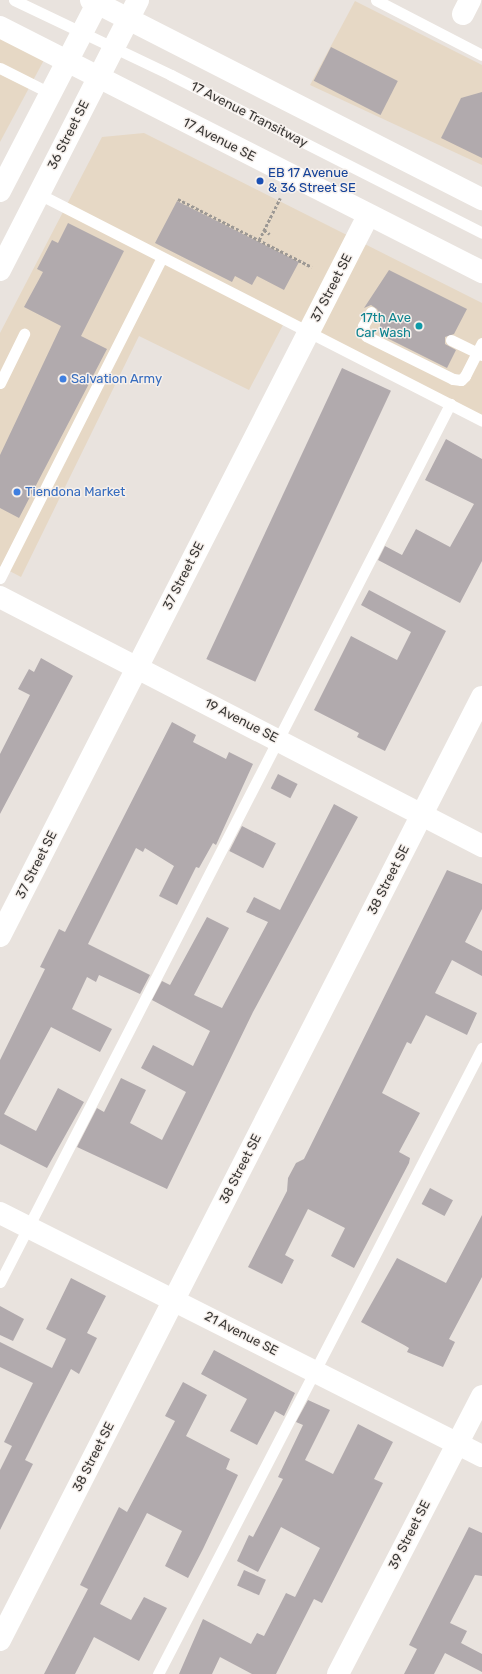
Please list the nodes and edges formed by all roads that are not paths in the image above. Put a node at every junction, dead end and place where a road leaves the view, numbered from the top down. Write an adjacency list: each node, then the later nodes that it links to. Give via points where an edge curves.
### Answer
1 (14, 0): 7 (lane, 17 Avenue Transitway)
2 (138, 0): 5 (street, 36 Street SE)
3 (376, 0): 9 (lane)
4 (96, 1): 5 (street); 7 (street)
5 (128, 19): 8 (street, 36 Street SE); 16 (street)
6 (0, 27): 10 (street, 17 Avenue SE)
7 (81, 33): 8 (lane, 17 Avenue Transitway); 10 (street)
8 (114, 48): 12 (street, 36 Street SE); 18 (lane, 17 Avenue Transitway)
9 (482, 55)
10 (66, 60): 12 (street, 17 Avenue SE); 13 (street)
11 (0, 68): 13 (lane)
12 (99, 77): 15 (street, 36 Street SE); 17 (street, 17 Avenue SE)
13 (50, 93): 14 (street)
14 (0, 191)
15 (39, 194): 19 (lane); 20 (street, 36 Street SE)
16 (482, 199)
17 (368, 216): 21 (street, 17 Avenue SE); 23 (street, 37 Street SE)
18 (482, 233)
19 (161, 260): 23 (lane); 31 (lane)
20 (0, 270)
21 (482, 272)
22 (371, 312): 26 (lane, via 363,326 366,336 453,379 461,380)
23 (308, 333): 29 (lane); 33 (street, 37 Street SE)
24 (24, 334): 27 (lane)
25 (451, 340): 26 (lane)
26 (480, 351)
27 (3, 371): 28 (lane)
28 (0, 383)
29 (450, 404): 30 (lane); 35 (lane)
30 (482, 421)
31 (0, 578)
32 (0, 597): 33 (street, 19 Avenue SE)
33 (137, 668): 35 (street, 19 Avenue SE); 38 (street, 37 Street SE)
34 (482, 697): 36 (street, 38 Street SE)
35 (276, 739): 36 (street, 19 Avenue SE); 41 (lane)
36 (422, 815): 37 (street, 19 Avenue SE); 43 (street, 38 Street SE)
37 (482, 846)
38 (0, 936)
39 (482, 1048): 44 (lane)
40 (0, 1213): 41 (street, 21 Avenue SE)
41 (28, 1227): 42 (lane); 43 (street, 21 Avenue SE)
42 (0, 1282)
43 (174, 1300): 44 (street, 21 Avenue SE); 48 (street, 38 Street SE)
44 (316, 1372): 46 (street, 21 Avenue SE); 49 (lane)
45 (482, 1396): 46 (street, 39 Street SE)
46 (457, 1444): 47 (street, 21 Avenue SE); 50 (street, 39 Street SE)
47 (482, 1456)
48 (0, 1640)
49 (158, 1674)
50 (338, 1674)

